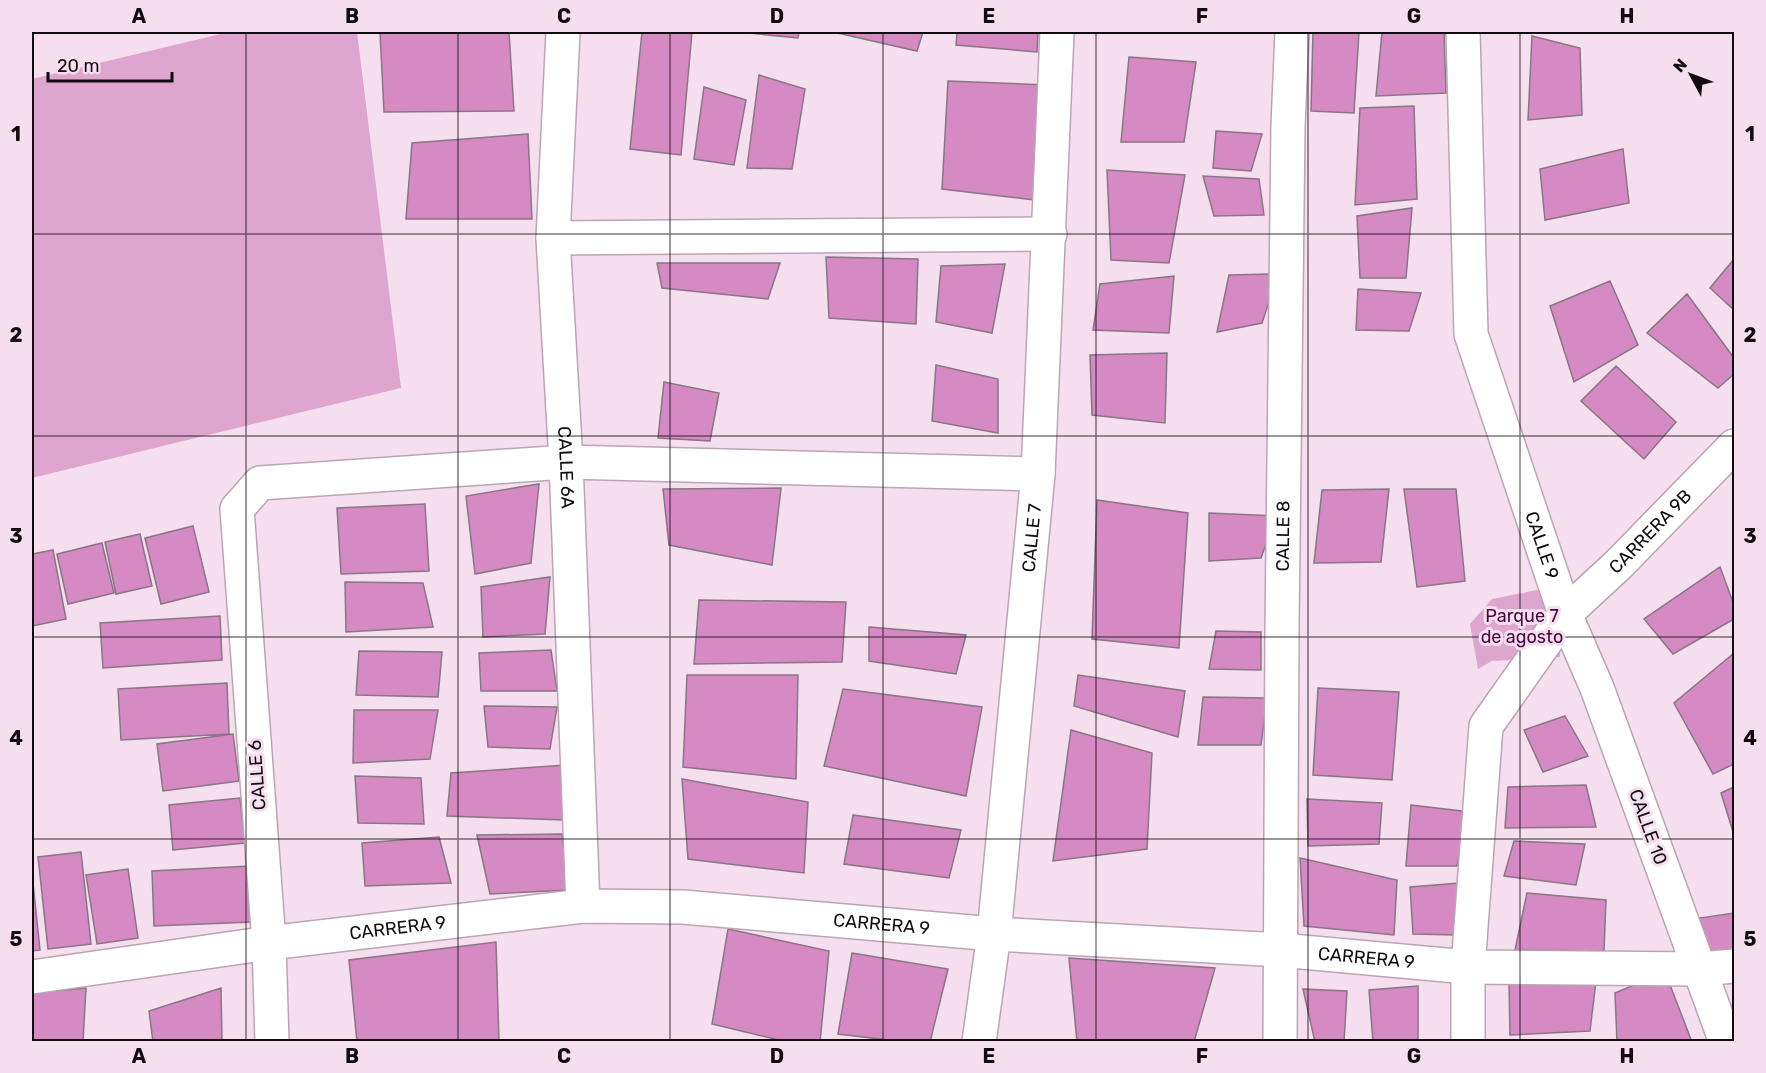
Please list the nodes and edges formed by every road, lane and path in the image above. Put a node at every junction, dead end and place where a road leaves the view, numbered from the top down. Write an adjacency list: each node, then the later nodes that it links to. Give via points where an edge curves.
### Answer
1 (563, 32): 6 (street, CALLE 6A)
2 (1057, 32): 5 (street, CALLE 7)
3 (1292, 32): 14 (street, CALLE 8)
4 (1463, 32): 10 (street, CALLE 9, via 1471,334)
5 (1050, 234): 6 (street); 9 (street, CALLE 7)
6 (553, 238): 8 (street, CALLE 6A)
7 (1734, 446): 10 (street, CARRERA 9B)
8 (566, 462): 9 (street); 11 (street, CALLE 6A); 13 (street, CALLE 6, via 260,483 237,509)
9 (1038, 474): 12 (street, CALLE 7)
10 (1565, 614): 16 (street, via 1486,726); 17 (street, CALLE 10, via 1597,688)
11 (583, 906): 12 (street, CARRERA 9, via 683,907); 13 (street, CARRERA 9)
12 (994, 934): 14 (street, CARRERA 9); 20 (street, CALLE 7)
13 (269, 943): 18 (street, CARRERA 9); 19 (street, CALLE 6)
14 (1280, 950): 16 (street, CARRERA 9); 21 (street, CALLE 8)
15 (1734, 966): 17 (street, CARRERA 9)
16 (1468, 967): 17 (street, CARRERA 9); 22 (street)
17 (1700, 969): 23 (street, CALLE 10)
18 (32, 976)
19 (272, 1041)
20 (979, 1041)
21 (1280, 1041)
22 (1468, 1041)
23 (1726, 1041)

